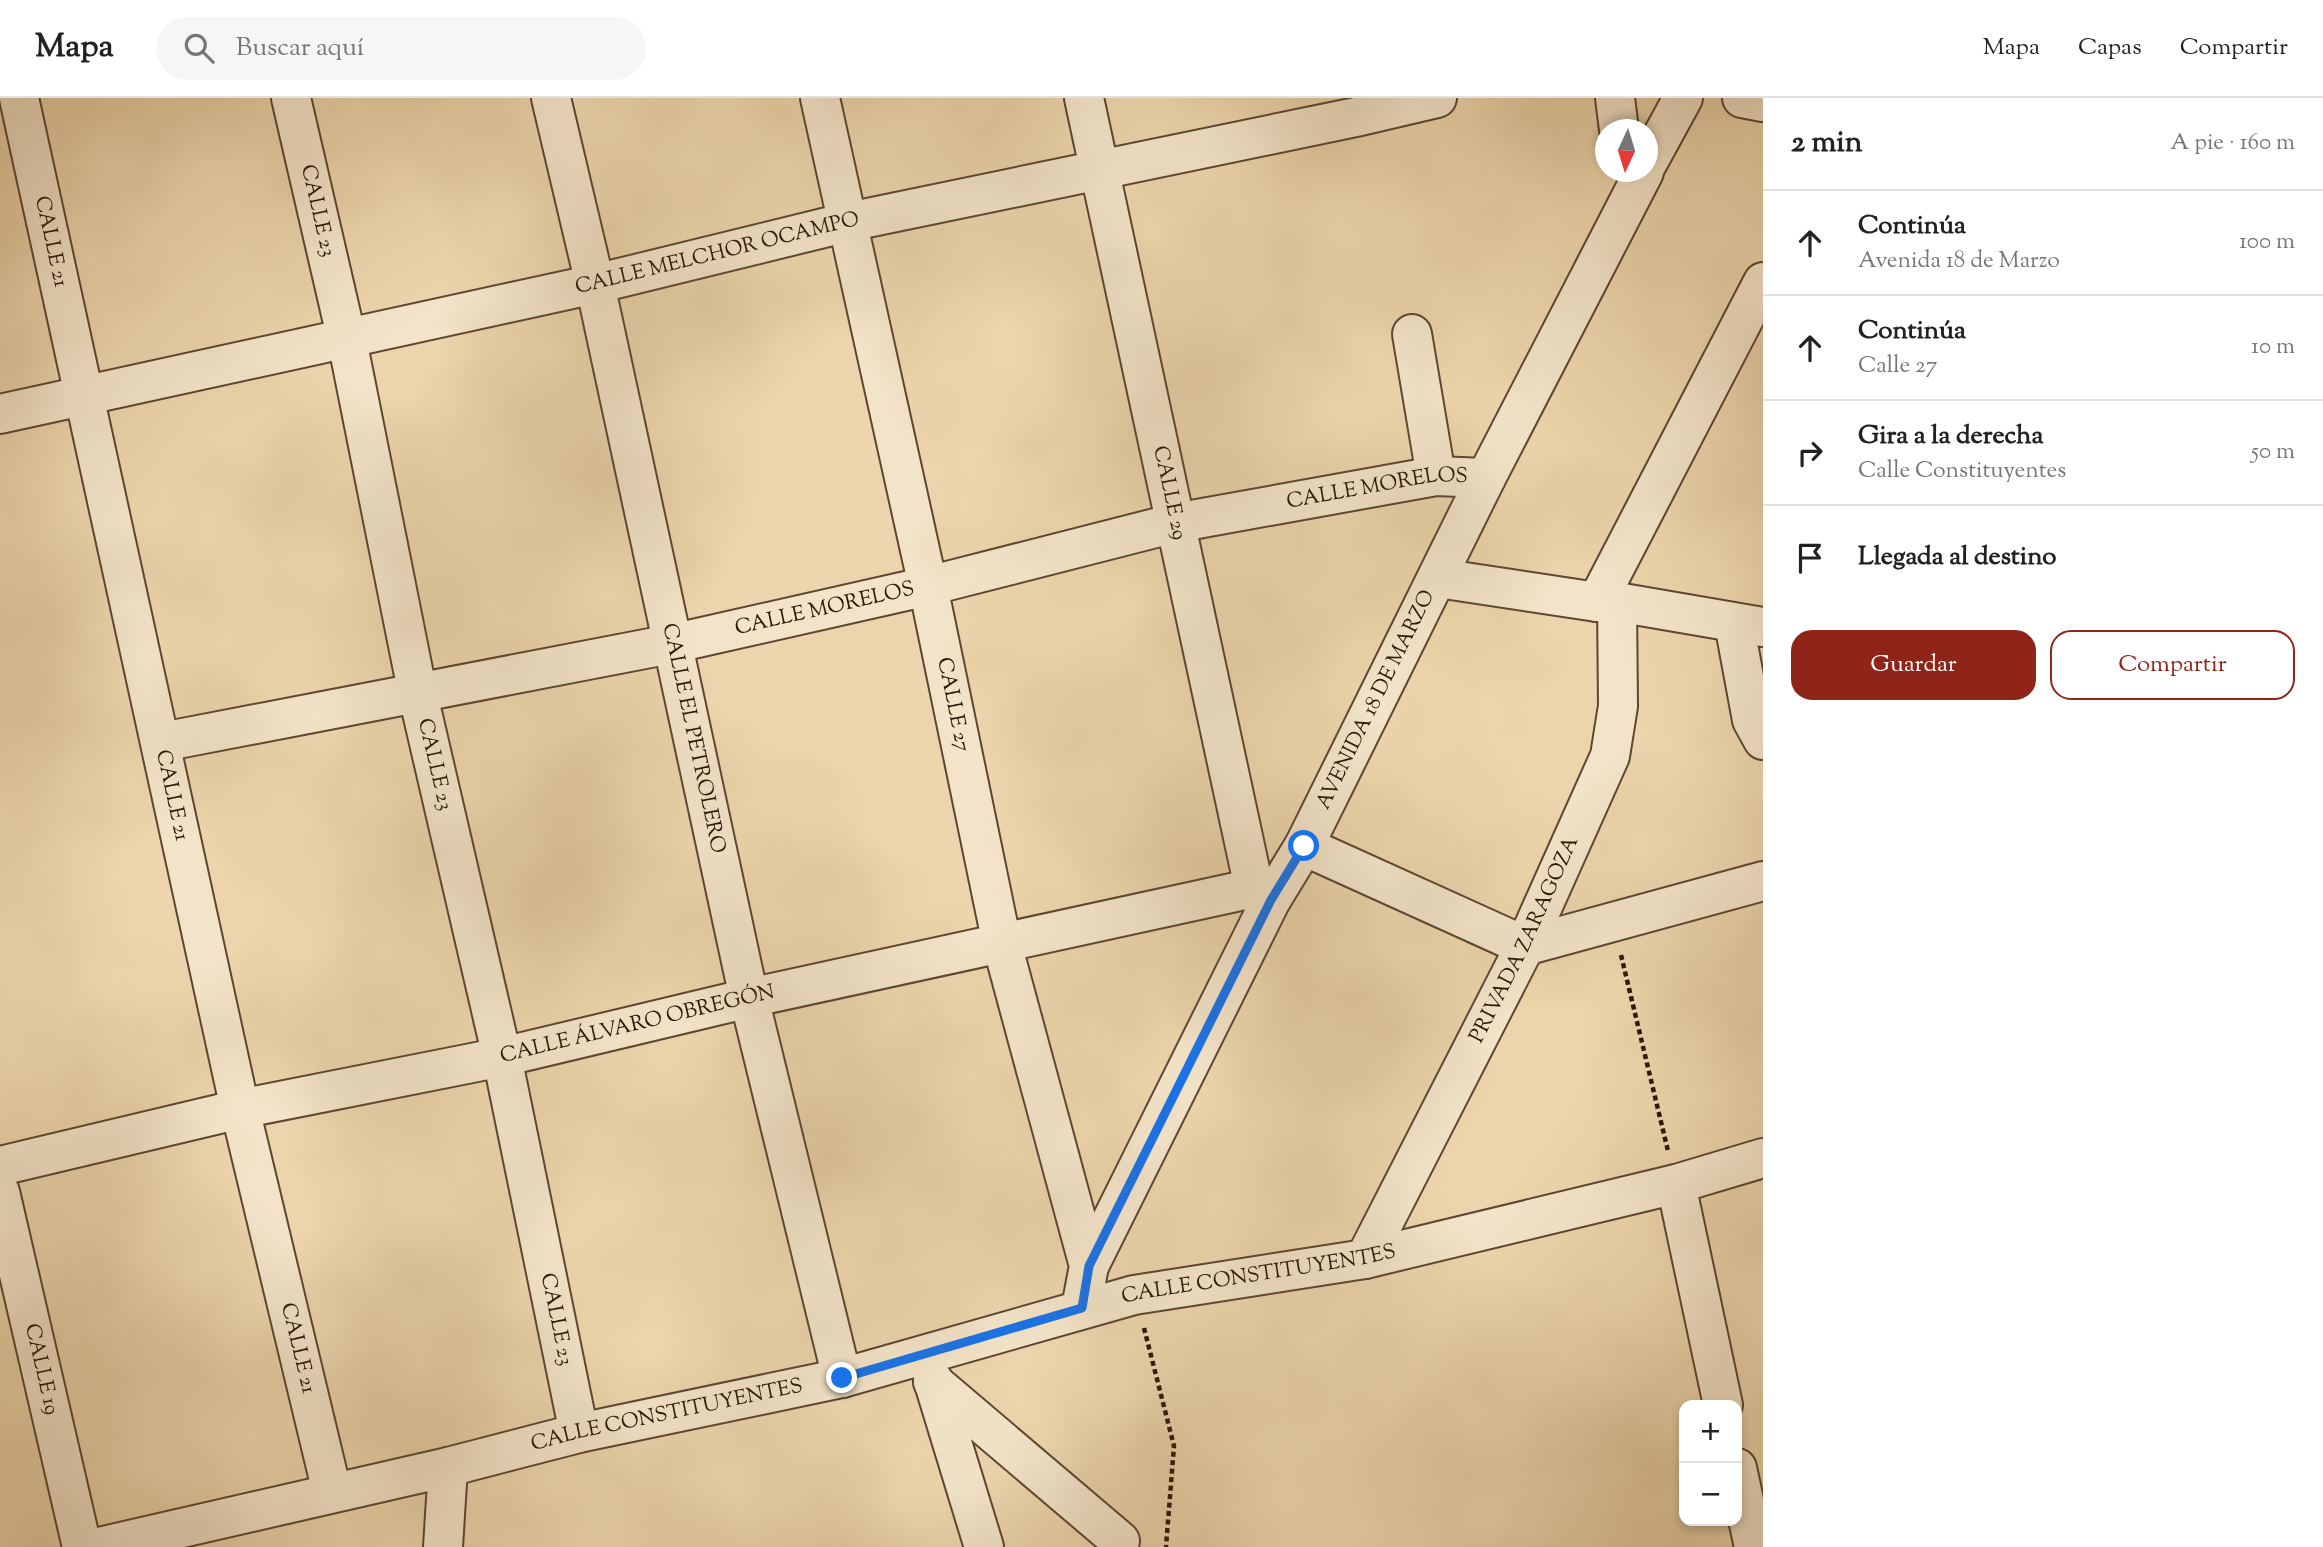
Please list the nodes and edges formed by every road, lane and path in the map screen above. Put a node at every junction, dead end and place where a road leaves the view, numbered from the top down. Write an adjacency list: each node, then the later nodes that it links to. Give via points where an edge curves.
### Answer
1 (19, 98): 21 (street, CALLE 21)
2 (291, 98): 20 (street, CALLE 23)
3 (551, 98): 18 (street, CALLE EL PETROLERO)
4 (820, 98): 16 (street, CALLE 27)
5 (1084, 98): 14 (street, CALLE 29)
6 (1437, 98): 11 (street, CALLE MELCHOR OCAMPO)
7 (1615, 98): 12 (street)
8 (1683, 98): 13 (street)
9 (1742, 98): 10 (street)
10 (1763, 102)
11 (1354, 108): 14 (street, CALLE MELCHOR OCAMPO)
12 (1618, 119)
13 (1658, 144)
14 (1100, 169): 16 (street, CALLE MELCHOR OCAMPO); 25 (street, CALLE 29)
15 (1632, 182): 24 (street, AVENIDA 18 DE MARZO)
16 (848, 222): 18 (street, CALLE MELCHOR OCAMPO); 27 (street, CALLE 27)
17 (1763, 282): 28 (street)
18 (595, 284): 20 (street, CALLE MELCHOR OCAMPO); 30 (street, CALLE EL PETROLERO)
19 (1412, 334): 23 (street)
20 (347, 340): 21 (street, CALLE MELCHOR OCAMPO); 31 (street, CALLE 23)
21 (87, 397): 22 (street, CALLE MELCHOR OCAMPO); 33 (street, CALLE 21)
22 (0, 414)
23 (1436, 477): 24 (street, CALLE MORELOS); 25 (street, CALLE MORELOS)
24 (1486, 478): 26 (street, AVENIDA 18 DE MARZO)
25 (1175, 523): 27 (street, CALLE MORELOS); 36 (street, CALLE 29)
26 (1438, 578): 28 (street); 34 (street, AVENIDA 18 DE MARZO)
27 (928, 586): 30 (street, CALLE MORELOS); 38 (street, CALLE 27)
28 (1607, 602): 29 (street); 39 (street, PRIVADA ZARAGOZA, via 1618,706 1611,756)
29 (1749, 625): 32 (street, via 1752,720)
30 (671, 644): 31 (street, CALLE MORELOS); 40 (street, CALLE EL PETROLERO)
31 (418, 695): 33 (street, CALLE MORELOS); 41 (street, CALLE 23)
32 (1763, 740)
33 (162, 742): 42 (street, CALLE 21)
34 (1304, 846): 36 (street, AVENIDA 18 DE MARZO); 39 (street)
35 (1763, 881): 37 (street)
36 (1263, 894): 38 (street, CALLE ÁLVARO OBREGÓN); 48 (street, AVENIDA 18 DE MARZO)
37 (1613, 923): 39 (street); 45 (path)
38 (1002, 944): 40 (street, CALLE ÁLVARO OBREGÓN); 48 (street, CALLE 27)
39 (1525, 946): 47 (street, PRIVADA ZARAGOZA)
40 (749, 998): 41 (street, CALLE ÁLVARO OBREGÓN); 52 (street, CALLE EL PETROLERO)
41 (502, 1057): 42 (street, CALLE ÁLVARO OBREGÓN); 54 (street, CALLE 23)
42 (240, 1109): 44 (street, CALLE ÁLVARO OBREGÓN); 57 (street, CALLE 21)
43 (1763, 1158): 45 (street, CALLE CONSTITUYENTES)
44 (0, 1166)
45 (1676, 1184): 47 (street, CALLE CONSTITUYENTES); 53 (street)
46 (0, 1192): 59 (street, CALLE 19)
47 (1365, 1259): 49 (street, CALLE CONSTITUYENTES)
48 (1089, 1266): 50 (street, CALLE 27)
49 (1134, 1295): 50 (street, CALLE CONSTITUYENTES); 63 (path, via 1174,1446)
50 (1082, 1308): 51 (street, CALLE CONSTITUYENTES)
51 (929, 1368): 52 (street, CALLE CONSTITUYENTES); 58 (street); 62 (street)
52 (842, 1378): 54 (street, CALLE CONSTITUYENTES)
53 (1722, 1400)
54 (579, 1433): 55 (street, CALLE CONSTITUYENTES)
55 (448, 1467): 57 (street, CALLE CONSTITUYENTES); 61 (street)
56 (1742, 1491): 64 (street)
57 (332, 1492): 60 (street, CALLE CONSTITUYENTES)
58 (1109, 1544)
59 (82, 1547)
60 (99, 1547)
61 (443, 1547)
62 (984, 1547)
63 (1166, 1547)
64 (1754, 1547)

